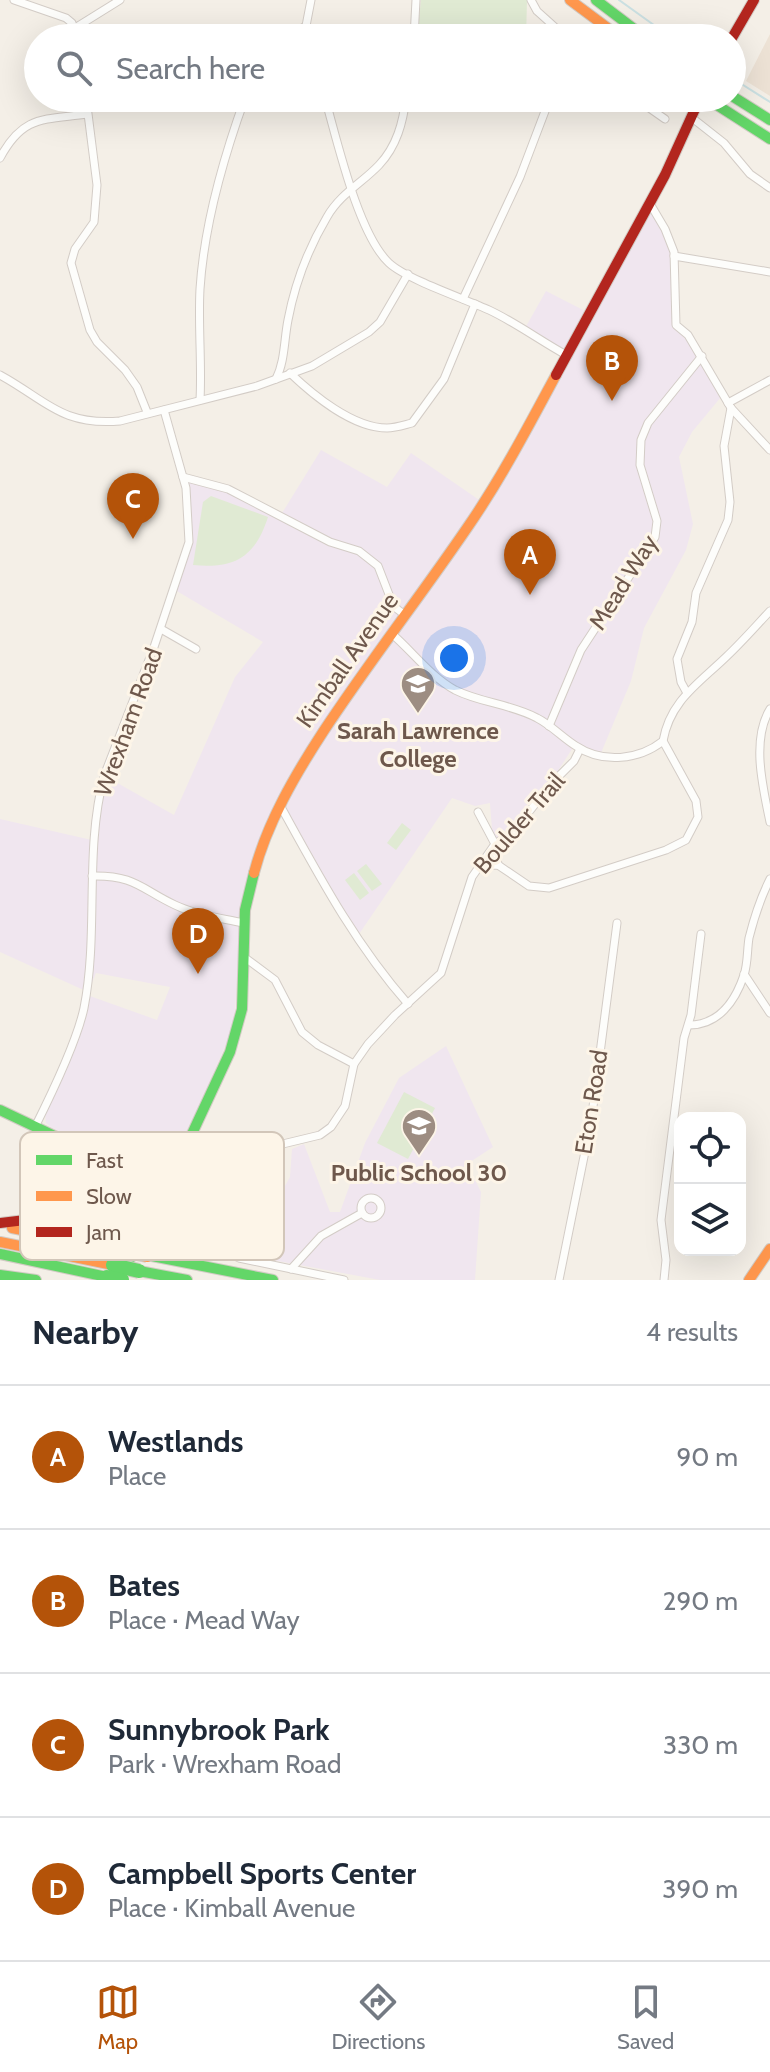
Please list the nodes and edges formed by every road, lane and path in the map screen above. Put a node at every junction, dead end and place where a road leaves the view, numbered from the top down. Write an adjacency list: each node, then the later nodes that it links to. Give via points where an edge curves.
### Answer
1 (14, 0): 9 (street)
2 (120, 0): 10 (street)
3 (311, 0): 11 (street)
4 (416, 0): 12 (street)
5 (531, 0): 13 (street)
6 (570, 0): 14 (main road)
7 (596, 0): 15 (main road)
8 (754, 0): 16 (main road)
9 (71, 24)
10 (81, 24)
11 (306, 24)
12 (415, 24)
13 (551, 24)
14 (602, 24)
15 (628, 24)
16 (740, 24)
17 (746, 105): 28 (main road)
18 (241, 112): 46 (street, via 203,255)
19 (329, 112): 32 (street)
20 (404, 112): 32 (street, via 392,147)
21 (545, 112): 37 (street)
22 (655, 112): 27 (street)
23 (695, 112): 33 (main road, Kimball Avenue)
24 (703, 112): 31 (street, via 750,174)
25 (713, 112): 29 (main road)
26 (87, 114): 30 (street, via 32,122 14,136); 49 (street, via 97,185 94,222 71,263 90,330 137,387)
27 (665, 119)
28 (770, 120)
29 (770, 139)
30 (0, 158)
31 (770, 188)
32 (351, 189): 36 (street, via 389,263); 41 (street, via 328,215 301,271)
33 (649, 202): 34 (street); 39 (main road, Kimball Avenue)
34 (674, 256): 35 (street); 40 (street, via 676,325)
35 (770, 272)
36 (408, 274): 37 (street); 42 (street, via 369,332)
37 (463, 299): 38 (street)
38 (475, 304): 39 (street); 42 (street, via 444,379 412,423 369,425 320,399)
39 (568, 356): 53 (main road, Kimball Avenue, via 475,516)
40 (702, 356): 47 (street); 59 (street, Mead Way, via 648,423 641,440 640,465 657,521 655,537 595,625)
41 (282, 366): 42 (street); 44 (street)
42 (291, 374): 44 (street)
43 (0, 375): 49 (street, via 41,403 81,419 120,421)
44 (276, 379): 46 (street)
45 (770, 380): 47 (street)
46 (200, 400): 48 (street)
47 (729, 405): 50 (street); 57 (street, via 724,446 728,520 696,593 692,622 677,659)
48 (164, 410): 49 (street); 51 (street, Wrexham Road)
49 (147, 412)
50 (770, 450)
51 (183, 477): 53 (street, via 228,489 330,542 359,551 378,566 390,597); 54 (street, Wrexham Road, via 189,542)
52 (770, 611): 57 (street)
53 (405, 615): 55 (main road, Kimball Avenue)
54 (161, 629): 56 (street); 70 (street, Wrexham Road, via 98,797)
55 (391, 633): 59 (street, via 453,689); 64 (main road, Kimball Avenue, via 337,709)
56 (196, 649)
57 (687, 693): 60 (street, via 666,723)
58 (770, 709): 66 (street, via 760,744)
59 (549, 726): 61 (street)
60 (663, 741): 62 (street, Boulder Trail, via 627,757); 68 (street, via 696,801 696,822 682,844 544,888 529,886)
61 (580, 749): 62 (street, Boulder Trail); 63 (street, Boulder Trail)
62 (595, 755): 63 (street, Boulder Trail)
63 (574, 761): 67 (street, Boulder Trail, via 513,832)
64 (281, 807): 72 (main road, Kimball Avenue, via 257,863); 77 (street, via 339,912)
65 (478, 812): 67 (street)
66 (770, 822)
67 (495, 844): 68 (street); 69 (street, Boulder Trail)
68 (498, 865): 69 (street)
69 (478, 866): 77 (street, Boulder Trail, via 441,973)
70 (92, 876): 72 (street, via 126,879 175,906); 82 (street, Wrexham Road, via 84,1007)
71 (770, 879): 76 (street, via 756,915)
72 (243, 923): 75 (main road, Kimball Avenue)
73 (617, 923): 106 (street, Eton Road, via 591,1122)
74 (701, 934): 79 (street)
75 (244, 957): 80 (street, via 275,980 302,1032); 84 (main road, Kimball Avenue, via 237,1029)
76 (744, 974): 78 (street); 79 (street, via 716,1019)
77 (408, 1004): 80 (street, Boulder Trail)
78 (770, 1013)
79 (689, 1025): 107 (street, via 661,1220)
80 (354, 1064): 85 (street, Boulder Trail, via 345,1106 331,1127)
81 (0, 1111): 82 (main road)
82 (35, 1127): 83 (main road)
83 (46, 1132)
84 (192, 1132)
85 (284, 1144)
86 (362, 1213): 99 (street, via 321,1236)
87 (20, 1222): 88 (main road)
88 (0, 1224): 89 (main road)
89 (20, 1228)
90 (0, 1242): 91 (main road)
91 (20, 1248)
92 (770, 1249): 108 (main road)
93 (0, 1254): 94 (main road)
94 (20, 1258)
95 (31, 1260): 101 (main road)
96 (61, 1260): 101 (main road)
97 (172, 1260): 104 (main road, bridge)
98 (248, 1260): 99 (street)
99 (291, 1269): 105 (street)
100 (0, 1275): 102 (main road)
101 (115, 1276): 103 (main road, bridge, via 139,1271)
102 (36, 1280)
103 (187, 1280)
104 (273, 1280)
105 (344, 1280)
106 (559, 1280)
107 (664, 1280)
108 (749, 1280)

